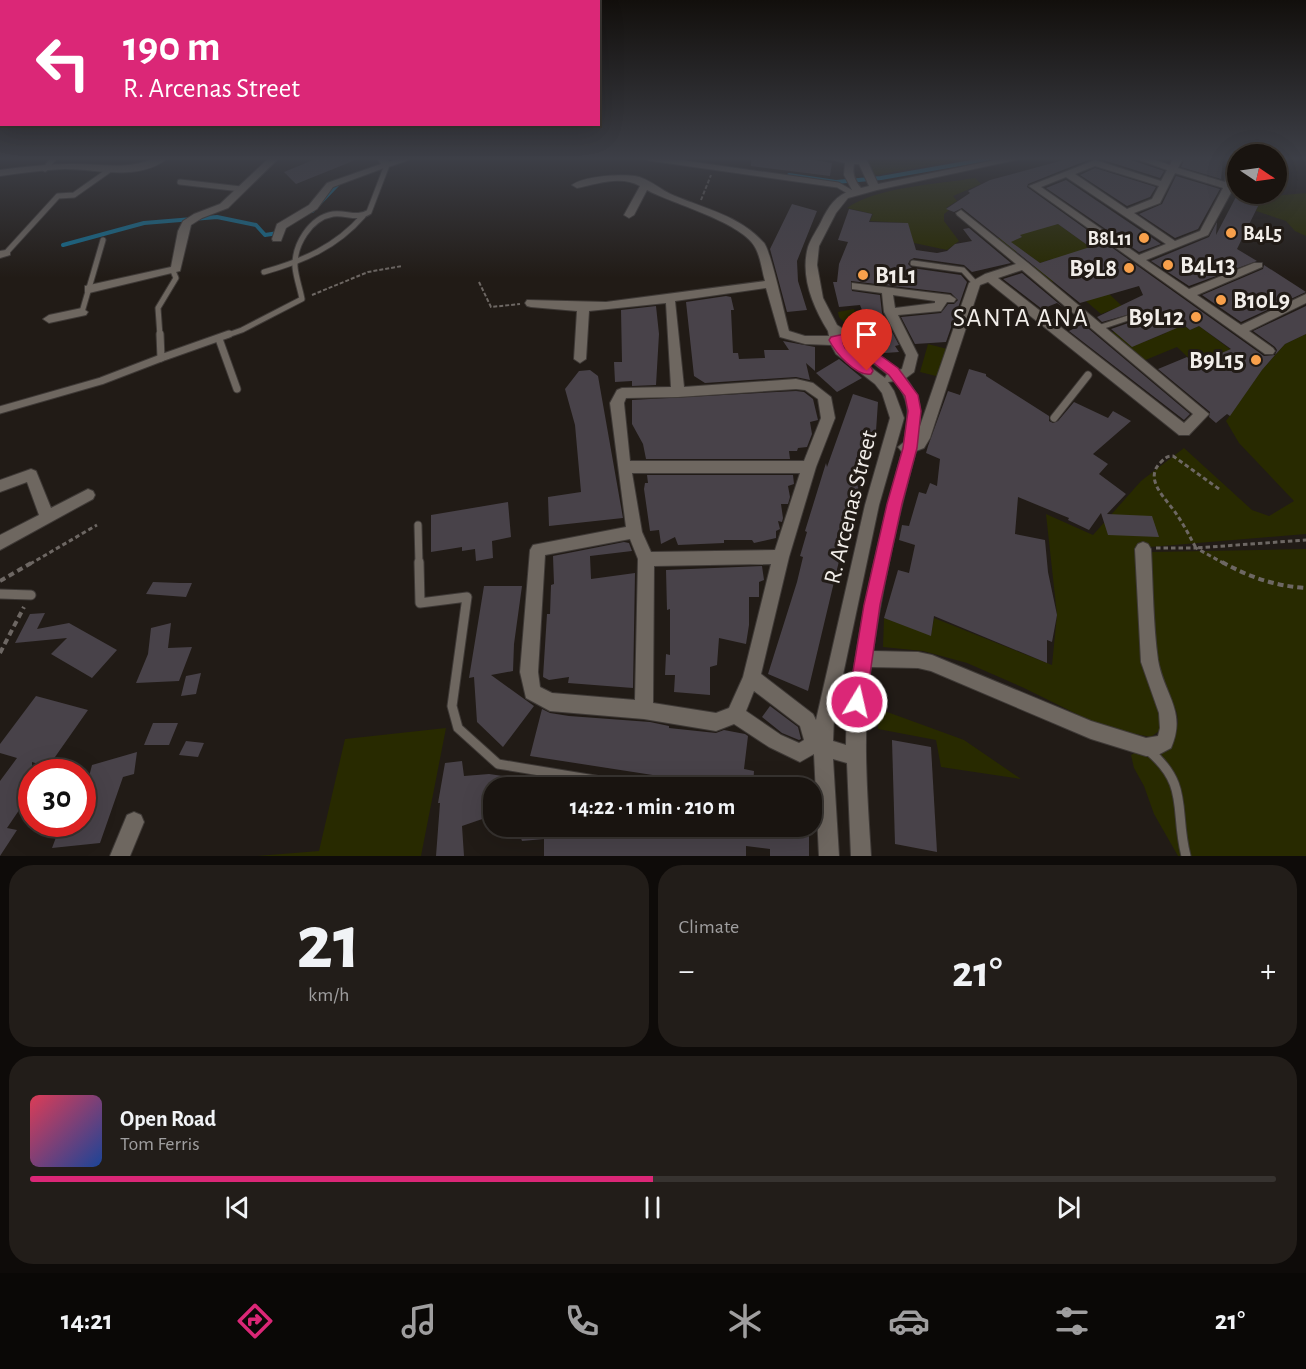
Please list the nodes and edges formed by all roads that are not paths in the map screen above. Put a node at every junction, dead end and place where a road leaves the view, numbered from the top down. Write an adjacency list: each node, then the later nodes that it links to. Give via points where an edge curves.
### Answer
1 (56, 198): 21 (lane)
2 (230, 198): 27 (street, via 185,225 178,268)
3 (320, 198): 18 (street)
4 (376, 198): 15 (lane, via 374,207)
5 (638, 198): 14 (street)
6 (670, 198): 31 (street, via 699,207 736,226 761,246)
7 (844, 198): 46 (street, R. Arcenas Street, via 831,212 814,246 811,265 817,298)
8 (1051, 198): 22 (street)
9 (1103, 198): 13 (street)
10 (1158, 198): 13 (street)
11 (1223, 198): 20 (street, via 1204,233)
12 (961, 213): 17 (street)
13 (1125, 213): 20 (street)
14 (628, 215)
15 (363, 216): 23 (lane, via 317,254); 23 (lane, via 332,214 316,220 305,231)
16 (987, 220): 17 (street)
17 (974, 224): 25 (street)
18 (279, 233)
19 (103, 240): 33 (lane)
20 (1173, 244): 22 (street)
21 (3, 254)
22 (1138, 259): 35 (street)
23 (295, 263): 28 (lane); 47 (lane, via 302,299)
24 (913, 263): 30 (lane, via 963,270)
25 (1024, 265): 29 (street); 44 (street)
26 (1258, 265): 35 (street)
27 (173, 271): 33 (street); 49 (lane, via 176,278 158,308)
28 (264, 272)
29 (989, 276): 30 (street); 44 (street, via 1184,431 1202,414)
30 (975, 283): 59 (street, via 923,438)
31 (771, 284): 39 (street); 46 (street, via 784,334 795,339)
32 (856, 286): 34 (street)
33 (89, 289): 40 (lane)
34 (887, 290): 41 (street); 41 (street, via 945,299 937,308)
35 (1188, 294): 45 (street)
36 (1306, 298): 45 (street)
37 (531, 303): 39 (street)
38 (671, 304): 55 (street)
39 (583, 307): 50 (street)
40 (82, 312): 43 (street)
41 (890, 312): 52 (street, via 912,355 908,372)
42 (1131, 316): 44 (lane)
43 (48, 319)
44 (1098, 328)
45 (1242, 330): 48 (street)
46 (837, 334): 52 (street, R. Arcenas Street); 53 (street, R. Arcenas Street, via 840,351)
47 (219, 339): 49 (lane); 54 (lane)
48 (1269, 351)
49 (161, 358): 56 (lane, via 100,381)
50 (580, 359)
51 (1088, 375): 57 (lane)
52 (898, 376): 53 (street); 59 (street, R. Arcenas Street, via 912,395 915,411)
53 (880, 381): 58 (street, R. Arcenas Street, via 888,391 897,418)
54 (237, 389)
55 (678, 392): 60 (street, via 796,384 815,390 824,397 828,418); 61 (street, via 622,393 617,403)
56 (0, 410)
57 (1054, 418)
58 (892, 442): 59 (street); 77 (street, R. Arcenas Street, via 872,505)
59 (910, 448): 73 (street, R. Arcenas Street, via 877,584)
60 (809, 467): 61 (street); 69 (street)
61 (624, 468): 66 (street)
62 (0, 486): 64 (street, via 31,475)
63 (88, 495): 64 (street)
64 (47, 518): 67 (street)
65 (418, 525): 80 (lane, via 420,603 467,597 452,706 458,728 498,764)
66 (634, 532): 70 (street); 75 (street, via 538,550 529,672 532,692 550,702)
67 (0, 543)
68 (1143, 549): 78 (street, via 1150,663 1168,713 1169,728 1165,742)
69 (781, 557): 70 (street); 74 (street)
70 (646, 558): 75 (street)
71 (0, 594): 72 (lane)
72 (31, 595)
73 (864, 659): 78 (street, via 918,660 940,666 1090,730); 79 (street, R. Arcenas Street, via 857,702)
74 (751, 678): 76 (street); 77 (street, via 807,720)
75 (644, 710): 76 (street, via 716,722)
76 (735, 715): 77 (street, via 800,753)
77 (819, 746): 79 (street); 81 (street, R. Arcenas Street)
78 (1146, 747): 87 (lane, via 1176,785)
79 (856, 757): 86 (street, R. Arcenas Street)
80 (577, 777)
81 (822, 779)
82 (134, 822): 84 (street)
83 (822, 824): 85 (street, R. Arcenas Street)
84 (120, 856)
85 (829, 856)
86 (861, 856)
87 (1186, 856)

